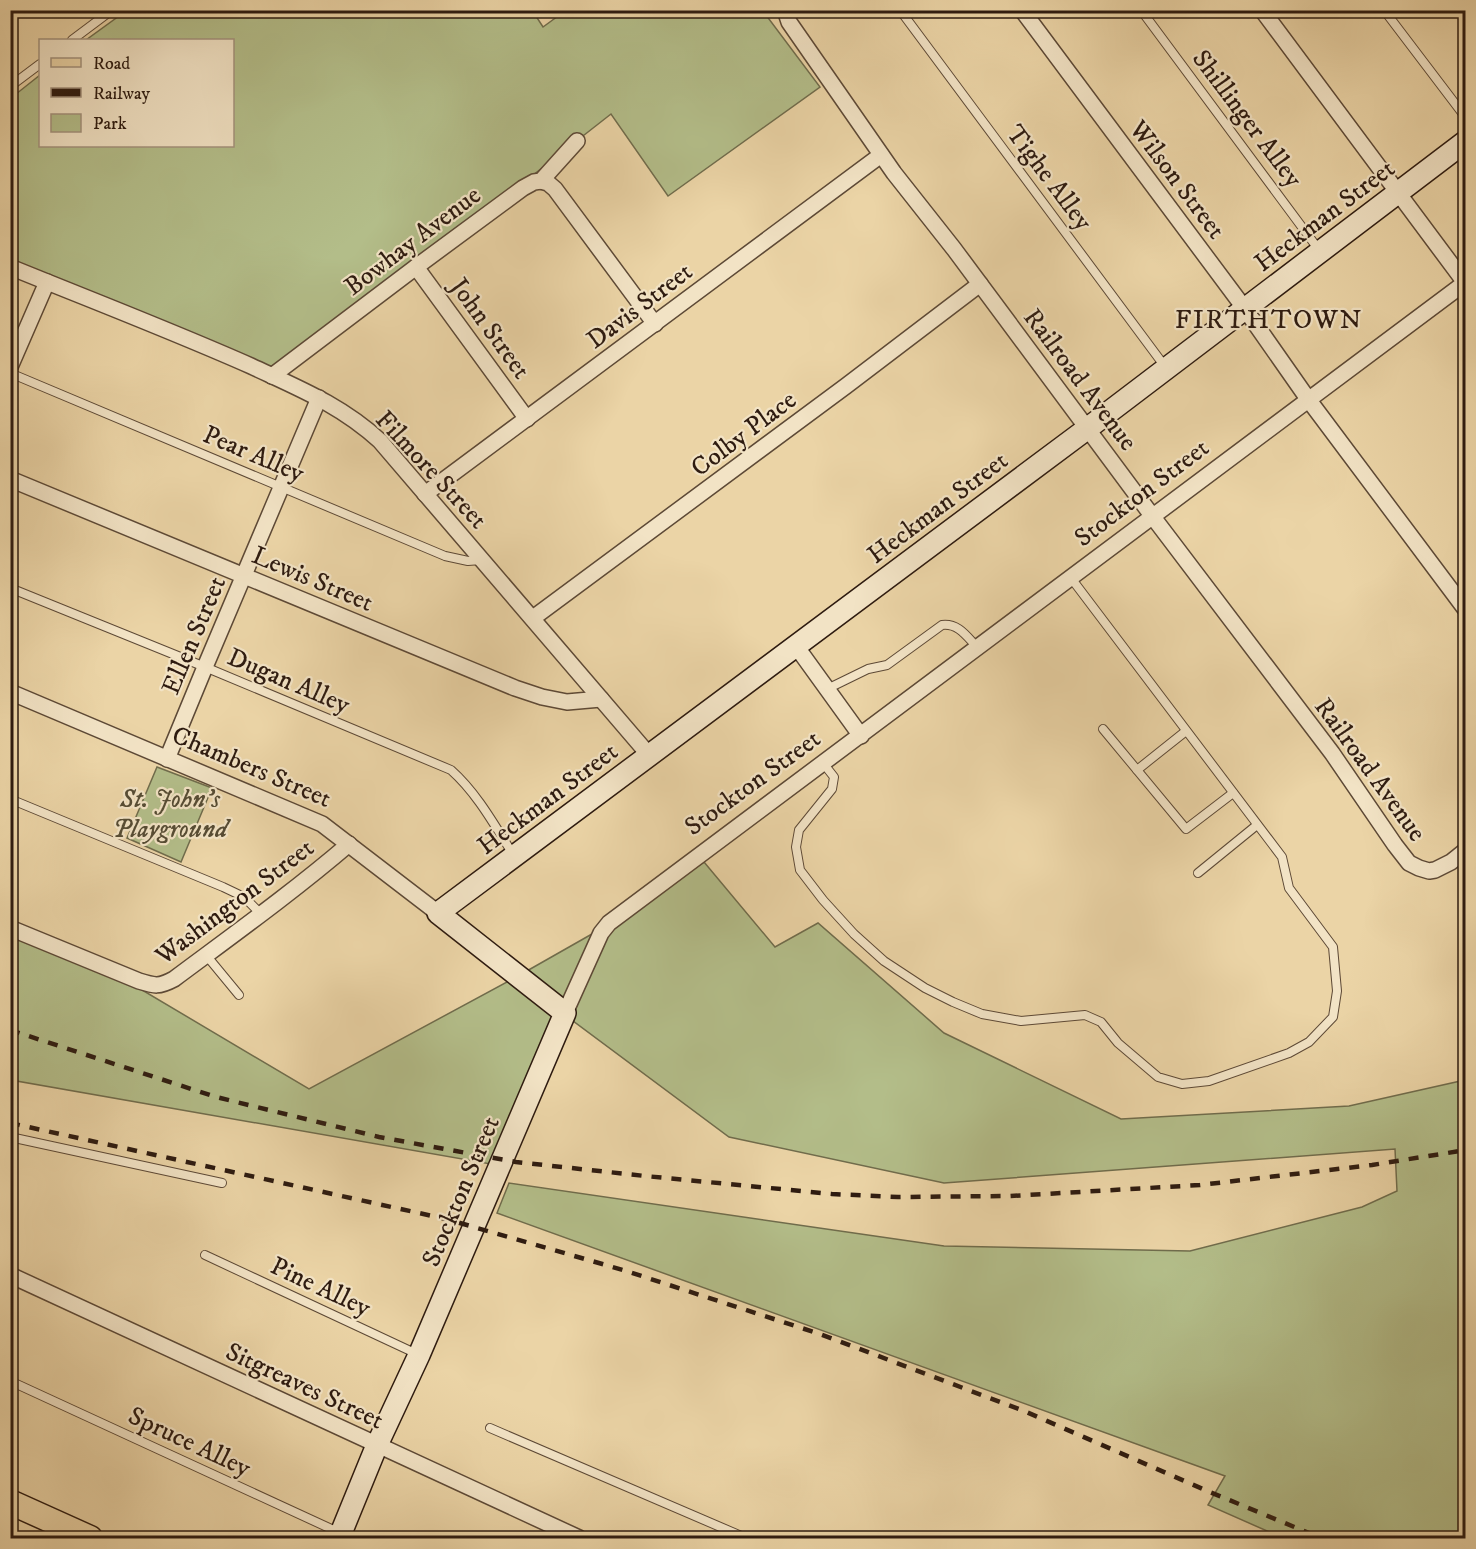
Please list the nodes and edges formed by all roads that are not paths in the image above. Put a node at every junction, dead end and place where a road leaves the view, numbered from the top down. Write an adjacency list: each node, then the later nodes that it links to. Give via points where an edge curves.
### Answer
1 (112, 10): 8 (lane)
2 (786, 10): 14 (street, Railroad Avenue, via 789,22)
3 (900, 10): 26 (lane, Tighe Alley)
4 (1022, 10): 23 (street, Wilson Street)
5 (1141, 10): 17 (lane, Shillinger Alley)
6 (1262, 10): 16 (street)
7 (1384, 10): 11 (lane)
8 (73, 39)
9 (39, 65): 10 (lane)
10 (12, 85)
11 (1466, 118)
12 (577, 141): 15 (street, Bowhay Avenue)
13 (1466, 141): 16 (street, Heckman Street)
14 (881, 155): 22 (street, Railroad Avenue); 24 (street, Davis Street)
15 (541, 181): 19 (street, Bowhay Avenue, via 523,188); 24 (street, via 555,189)
16 (1398, 193): 17 (street, Heckman Street); 21 (street)
17 (1321, 252): 23 (street, Heckman Street)
18 (10, 267): 20 (street, Filmore Street)
19 (416, 267): 28 (street, Bowhay Avenue); 31 (street, John Street)
20 (47, 282): 25 (street); 28 (street, Filmore Street)
21 (1465, 283): 30 (street, Stockton Street)
22 (980, 284): 32 (street, Railroad Avenue); 42 (street, Colby Place)
23 (1245, 309): 26 (street, Heckman Street); 30 (street, Wilson Street)
24 (655, 324): 31 (street, Davis Street)
25 (10, 367)
26 (1166, 368): 32 (street, Heckman Street)
27 (10, 373): 34 (lane, Pear Alley)
28 (272, 376): 29 (street, Filmore Street)
29 (319, 398): 34 (street, Ellen Street); 35 (street, Filmore Street, via 368,430)
30 (1308, 399): 36 (street, Stockton Street); 41 (street, Wilson Street)
31 (527, 418): 35 (street, Davis Street)
32 (1088, 428): 36 (street, Railroad Avenue); 43 (street, Heckman Street)
33 (10, 479): 38 (street, Lewis Street)
34 (281, 487): 37 (lane, Pear Alley, via 445,556); 38 (street, Ellen Street)
35 (425, 494): 37 (street, Filmore Street)
36 (1153, 517): 39 (street, Stockton Street); 60 (street, Railroad Avenue, via 1332,753 1408,863 1429,871 1439,869)
37 (483, 560): 42 (street, Filmore Street)
38 (244, 575): 45 (street, Ellen Street); 48 (street, Lewis Street, via 515,688 567,702)
39 (1071, 579): 44 (street, Stockton Street); 50 (lane)
40 (10, 588): 45 (lane, Dugan Alley)
41 (1466, 610)
42 (533, 618): 48 (street, Filmore Street)
43 (796, 646): 46 (street); 52 (street, Heckman Street)
44 (978, 648): 46 (lane, via 960,629 942,625 887,665 868,669); 51 (street, Stockton Street)
45 (205, 667): 53 (street, Ellen Street); 61 (lane, Dugan Alley, via 451,770 487,814)
46 (828, 690): 51 (street)
47 (10, 693): 53 (street, Chambers Street)
48 (601, 699): 52 (street, Filmore Street)
49 (1103, 729): 55 (lane)
50 (1186, 731): 55 (lane); 56 (lane)
51 (861, 736): 54 (street, Stockton Street)
52 (649, 755): 61 (street, Heckman Street)
53 (167, 759): 59 (street, Chambers Street, via 312,819)
54 (823, 763): 58 (lane, via 834,777 832,789 799,830 796,847 800,870 854,934 884,961 925,988 982,1014 1021,1021 1085,1015 1101,1022 1118,1043 1158,1077 1182,1084 1209,1081 1289,1053 1309,1042 1333,1017 1337,991 1333,947 1289,888 1282,857); 68 (street, Stockton Street, via 609,922)
55 (1137, 770): 56 (lane, via 1186,830)
56 (1233, 793): 58 (lane)
57 (10, 799): 64 (lane, via 223,887 244,897)
58 (1257, 825): 62 (lane)
59 (348, 844): 63 (street, Chambers Street); 64 (street, Washington Street)
60 (1466, 850)
61 (514, 857): 63 (street, Heckman Street)
62 (1198, 873)
63 (438, 913): 68 (street, Chambers Street)
64 (261, 914): 66 (street, Washington Street)
65 (10, 928): 66 (street, Washington Street, via 152,986 162,986)
66 (206, 955): 67 (lane)
67 (239, 995)
68 (565, 1012): 73 (street, Stockton Street)
69 (10, 1137): 70 (lane)
70 (222, 1183)
71 (205, 1255): 73 (lane, Pine Alley)
72 (10, 1275): 76 (street, Sitgreaves Street)
73 (419, 1355): 76 (street, Stockton Street)
74 (10, 1381): 79 (lane, Spruce Alley)
75 (490, 1428): 82 (lane)
76 (377, 1445): 79 (street, Stockton Street); 81 (street, Sitgreaves Street)
77 (10, 1502): 78 (main road)
78 (63, 1533): 80 (main road)
79 (344, 1537)
80 (90, 1539)
81 (579, 1539)
82 (746, 1539)

